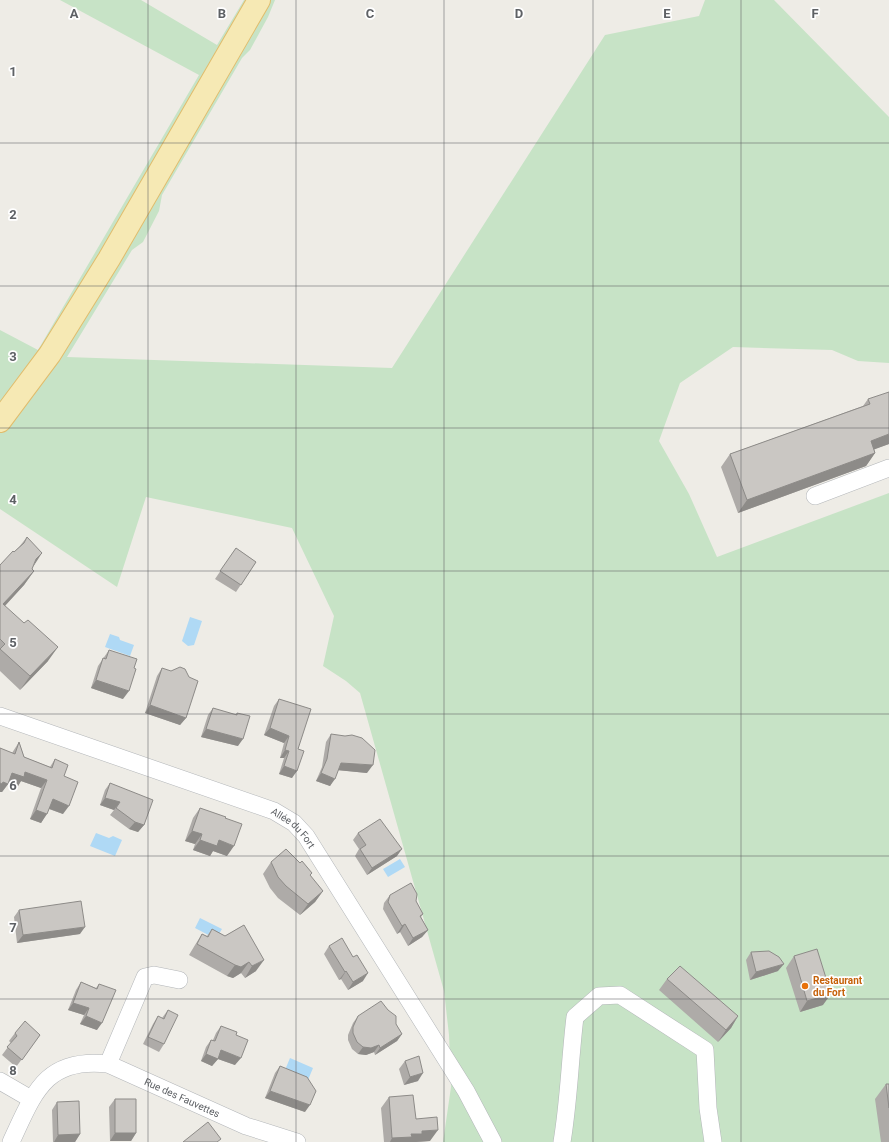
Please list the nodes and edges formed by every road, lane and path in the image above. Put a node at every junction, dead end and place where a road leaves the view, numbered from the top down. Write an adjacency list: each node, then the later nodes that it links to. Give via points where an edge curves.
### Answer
1 (258, 0): 2 (main road, via 109,259 50,354)
2 (0, 421)
3 (881, 471): 4 (street)
4 (815, 496)
5 (0, 716): 13 (street, Allée du Fort, via 274,811 294,823 306,836 466,1091)
6 (179, 980): 7 (street, via 154,974 145,977)
7 (108, 1064): 9 (street, Rue des Fauvettes, via 88,1062 67,1067 48,1078); 10 (street, Rue des Fauvettes)
8 (0, 1081): 9 (street)
9 (31, 1098): 11 (street, Rue des Fauvettes)
10 (252, 1136): 12 (street, Rue des Fauvettes)
11 (11, 1142)
12 (297, 1142)
13 (493, 1142)
14 (562, 1142): 15 (street, via 568,1107 575,1016 599,996 620,995 705,1050 708,1108)
15 (713, 1142)

